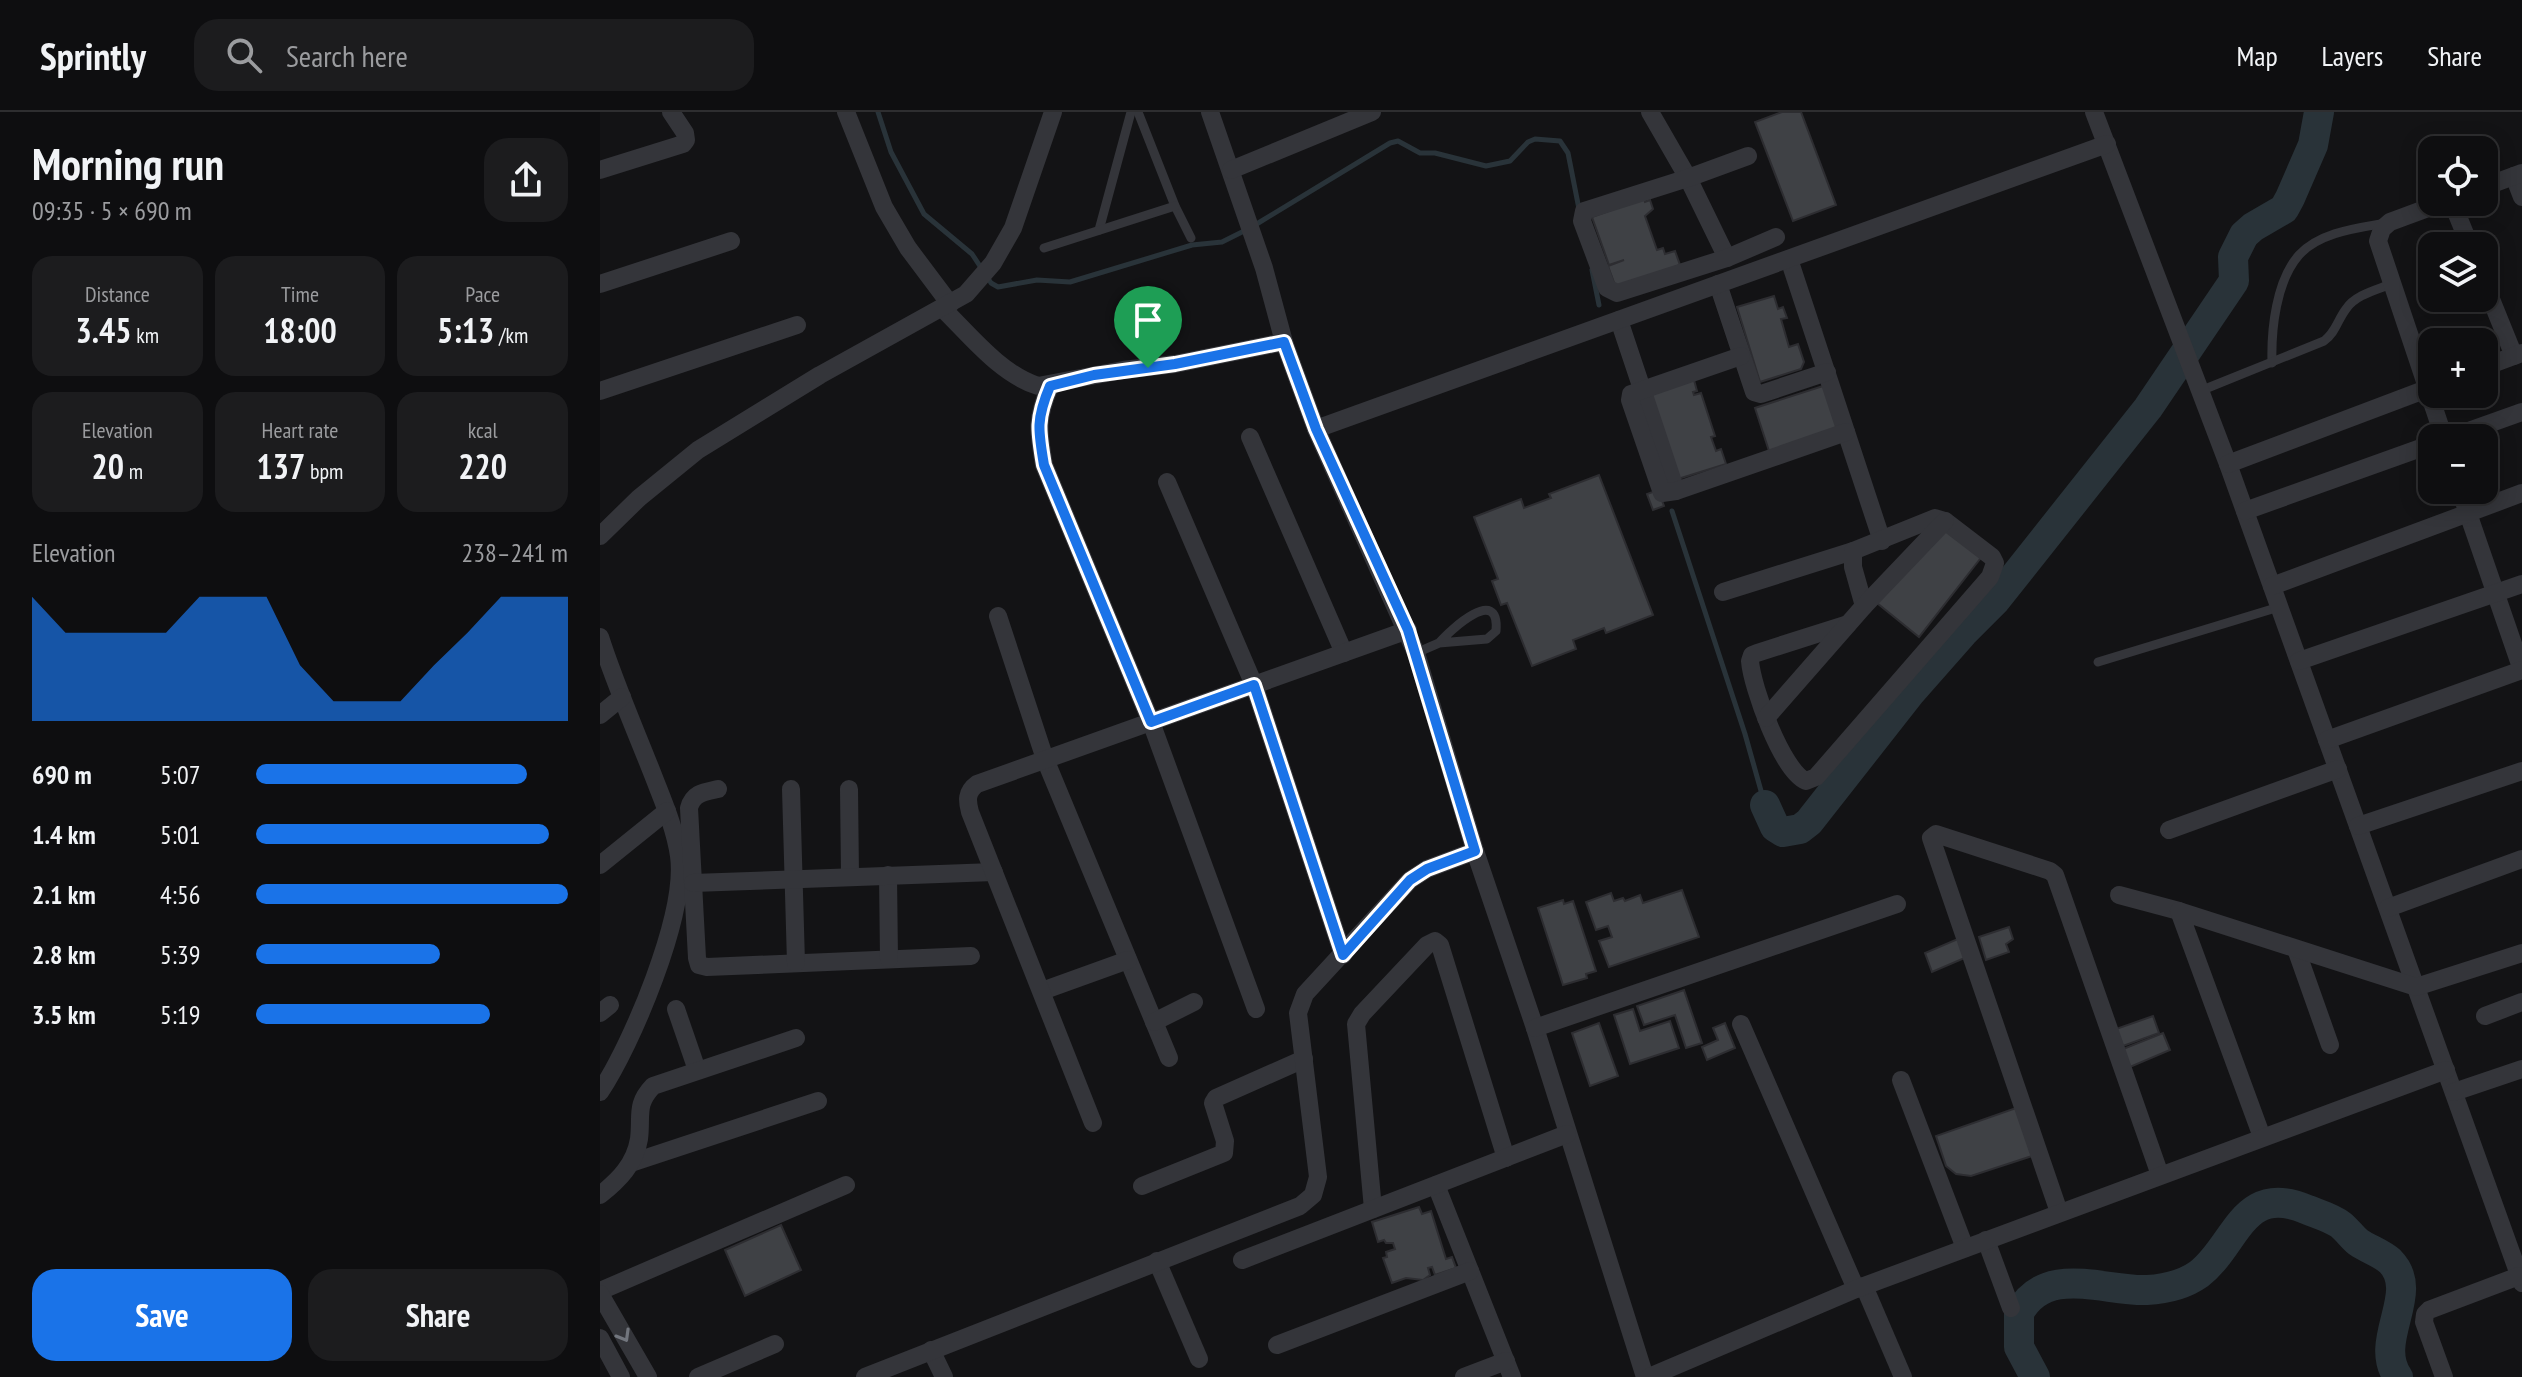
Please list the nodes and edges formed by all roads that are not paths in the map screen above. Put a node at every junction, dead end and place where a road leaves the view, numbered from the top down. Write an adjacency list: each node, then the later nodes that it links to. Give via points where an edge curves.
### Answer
1 (671, 112): 13 (street, via 685,133 683,144)
2 (846, 112): 33 (street, via 884,207 908,248)
3 (1053, 112): 33 (street, via 1013,228 993,263)
4 (1131, 112): 22 (lane)
5 (1138, 112): 19 (lane)
6 (1210, 112): 14 (street)
7 (1372, 112): 10 (street)
8 (1650, 112): 16 (street)
9 (2094, 112): 11 (street)
10 (1351, 116): 14 (street)
11 (2107, 144): 28 (street); 44 (street)
12 (1748, 156): 16 (street)
13 (600, 170)
14 (1231, 170): 37 (street)
15 (2518, 174): 17 (street); 18 (street)
16 (1688, 178): 27 (street); 29 (street, via 1592,208 1582,216 1611,292)
17 (2498, 182)
18 (2522, 197)
19 (1175, 206): 22 (lane); 24 (lane)
20 (2418, 212): 21 (street)
21 (2390, 222): 31 (street, via 2378,241); 42 (lane, via 2342,232 2299,255 2276,306)
22 (1099, 230): 26 (lane)
23 (1776, 237): 27 (street)
24 (1191, 238)
25 (731, 241): 30 (street)
26 (1044, 248)
27 (1727, 258): 29 (street)
28 (1789, 259): 32 (street); 43 (street)
29 (1693, 267): 32 (street)
30 (600, 284)
31 (2391, 284): 40 (street); 42 (lane, via 2346,307 2334,333 2324,341)
32 (1710, 288): 35 (street); 39 (street)
33 (953, 302): 45 (street, via 1007,370 1026,382); 62 (street, via 698,450)
34 (2498, 312): 38 (street)
35 (1619, 320): 46 (street); 51 (street)
36 (797, 325): 47 (street)
37 (1284, 342): 45 (street); 51 (street)
38 (2518, 354): 41 (street)
39 (1741, 356): 43 (street, via 1754,392 1761,394); 46 (street)
40 (2418, 356)
41 (2498, 362)
42 (2272, 363): 44 (lane)
43 (1827, 372): 52 (street)
44 (2198, 384): 55 (street)
45 (1050, 386): 85 (street, via 1039,412 1044,465)
46 (1643, 388): 52 (street, via 1676,491)
47 (600, 391)
48 (2418, 393): 55 (street)
49 (2522, 412): 50 (street)
50 (2487, 424)
51 (1316, 429): 73 (street)
52 (1846, 432): 63 (street)
53 (1250, 437): 76 (street)
54 (2418, 449): 59 (street)
55 (2228, 464): 59 (street)
56 (1167, 482): 81 (street)
57 (2522, 493): 60 (street)
58 (2465, 504): 60 (street)
59 (2245, 511): 66 (street)
60 (2468, 513): 66 (street); 68 (street)
61 (1945, 521): 63 (street, via 1935,518); 69 (street); 84 (street, via 1992,557 1994,569 1816,777 1806,781 1791,770)
62 (600, 536)
63 (1882, 541): 64 (street)
64 (1853, 551): 67 (street); 69 (street)
65 (2522, 584): 68 (street)
66 (2272, 586): 70 (street)
67 (1723, 592)
68 (2495, 593): 78 (street); 80 (street)
69 (1864, 606): 72 (street)
70 (2279, 607): 78 (street); 79 (lane)
71 (998, 616): 87 (street)
72 (1848, 624): 84 (street); 84 (street, via 1752,655 1750,666)
73 (1408, 630): 76 (street); 77 (street)
74 (600, 637): 82 (street)
75 (1439, 643): 75 (lane, via 1487,639 1496,631 1494,615 1476,611); 77 (lane)
76 (1344, 653): 81 (street)
77 (1416, 653): 96 (street)
78 (2299, 661): 86 (street)
79 (2098, 662)
80 (2522, 670): 86 (street)
81 (1254, 685): 85 (street); 110 (street)
82 (622, 697): 83 (street); 93 (street)
83 (600, 715)
84 (1766, 718)
85 (1151, 722): 87 (street); 120 (street)
86 (2327, 740): 88 (street)
87 (1045, 759): 99 (street, via 970,789 970,812); 113 (street)
88 (2338, 769): 94 (street); 95 (street)
89 (2522, 771): 94 (street)
90 (718, 789): 103 (street, via 696,795 689,808)
91 (791, 789): 102 (street)
92 (849, 789): 101 (street)
93 (667, 811): 98 (street); 133 (street, via 679,857 671,925 637,1025)
94 (2358, 826): 106 (street)
95 (2169, 830)
96 (1475, 851): 110 (street, via 1410,880); 124 (street)
97 (2522, 859): 106 (street)
98 (600, 865)
99 (994, 872): 100 (street); 116 (street)
100 (888, 875): 101 (street); 112 (street)
101 (850, 876): 102 (street)
102 (793, 879): 103 (street); 114 (street)
103 (693, 883): 114 (street, via 699,965)
104 (2119, 895): 107 (street)
105 (1897, 904): 124 (street)
106 (2388, 908): 115 (street)
107 (2179, 911): 108 (street); 138 (street)
108 (2296, 949): 115 (street); 126 (street)
109 (2522, 953): 115 (street)
110 (1343, 955): 128 (street, via 1300,1003)
111 (971, 956): 112 (street)
112 (889, 959): 114 (street)
113 (1128, 960): 116 (street); 122 (street)
114 (796, 963)
115 (2416, 987): 131 (street)
116 (1042, 991): 136 (street)
117 (1194, 1002): 122 (street)
118 (2522, 1002): 121 (street)
119 (676, 1009): 130 (street)
120 (1256, 1009)
121 (2485, 1016)
122 (1154, 1022): 127 (street)
123 (1741, 1024): 154 (street)
124 (1535, 1028): 137 (street)
125 (796, 1038): 130 (street)
126 (2330, 1045)
127 (1169, 1058)
128 (1304, 1059): 144 (street, via 1216,1098 1224,1153); 151 (street, via 1318,1177 1313,1195 1300,1206)
129 (2522, 1069): 134 (street)
130 (697, 1070): 140 (street, via 653,1086 644,1095)
131 (2446, 1070): 134 (street); 138 (street)
132 (1901, 1080): 149 (street)
133 (600, 1092)
134 (2454, 1092): 153 (street)
135 (818, 1101): 140 (street)
136 (1093, 1123)
137 (1567, 1134): 139 (street); 169 (street)
138 (2262, 1137): 141 (street)
139 (1506, 1158): 143 (street); 146 (street, via 1435,941 1356,1024)
140 (631, 1163): 145 (street)
141 (2160, 1175): 147 (street); 147 (street, via 2055,875 1936,834 1931,838)
142 (846, 1185): 155 (street)
143 (1436, 1185): 146 (street); 152 (street)
144 (1142, 1186)
145 (600, 1195)
146 (1373, 1209): 150 (street)
147 (2059, 1212): 148 (street)
148 (1986, 1240): 149 (street); 156 (street)
149 (1965, 1248): 154 (street)
150 (1242, 1260)
151 (1157, 1261): 160 (street); 161 (street)
152 (1470, 1271): 159 (street); 162 (street)
153 (2521, 1280): 171 (street, via 2425,1314)
154 (1860, 1287): 169 (street); 170 (street)
155 (600, 1292): 164 (street, one-way to 164)
156 (2011, 1308)
157 (600, 1338): 163 (street)
158 (775, 1344): 165 (street)
159 (1277, 1345)
160 (931, 1350): 166 (street); 167 (street)
161 (1199, 1359)
162 (1509, 1369): 168 (street)
163 (621, 1377)
164 (648, 1377)
165 (698, 1377)
166 (865, 1377)
167 (944, 1377)
168 (1464, 1377)
169 (1647, 1377)
170 (1903, 1377)
171 (2444, 1377)

